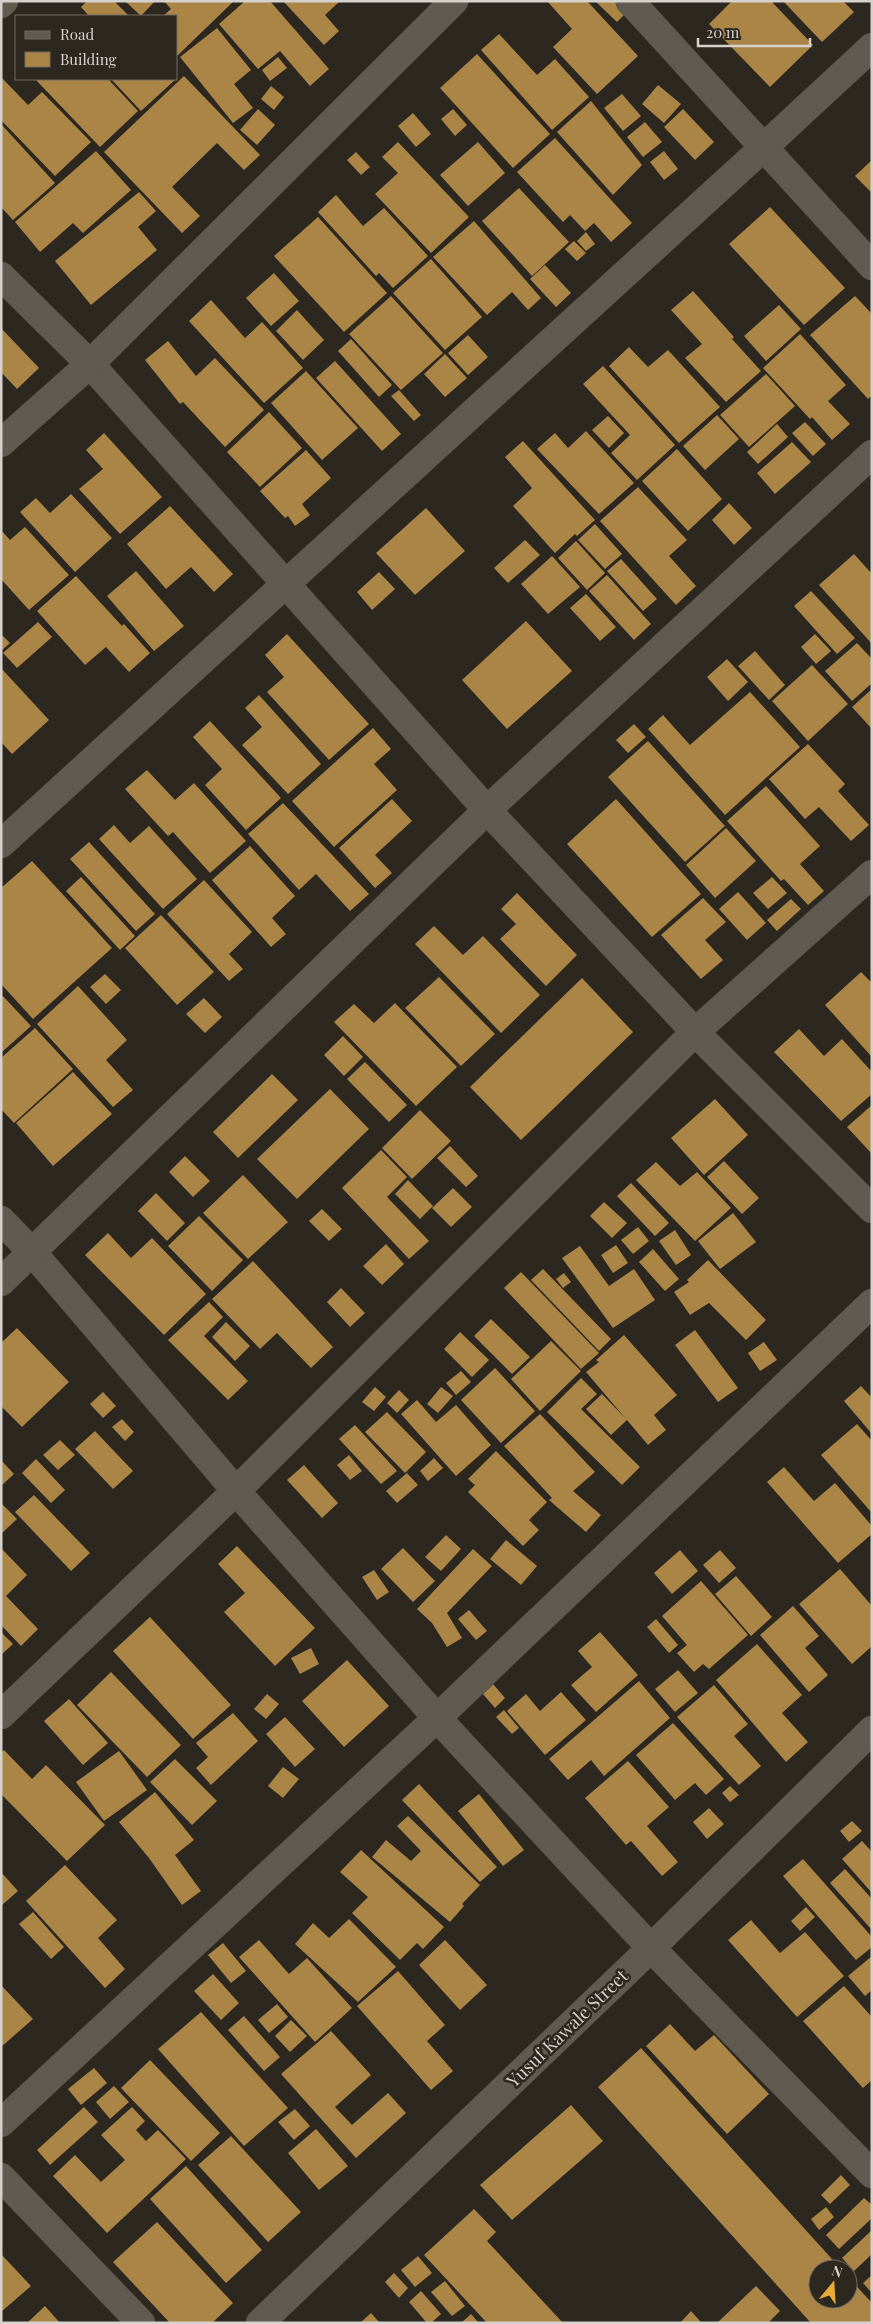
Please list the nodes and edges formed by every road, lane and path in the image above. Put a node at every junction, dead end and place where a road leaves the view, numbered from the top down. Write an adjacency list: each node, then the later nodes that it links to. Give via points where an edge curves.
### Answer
1 (4, 1): 4 (street)
2 (454, 1): 9 (street)
3 (630, 1): 6 (street)
4 (1, 4)
5 (872, 47): 6 (street)
6 (764, 148): 7 (street); 12 (street)
7 (872, 266)
8 (1, 276): 9 (street)
9 (90, 364): 10 (street); 12 (street)
10 (1, 443)
11 (872, 454): 13 (street)
12 (286, 583): 13 (street); 14 (street)
13 (487, 810): 16 (street); 19 (street)
14 (1, 844)
15 (872, 874): 16 (street)
16 (695, 1032): 17 (street); 22 (street)
17 (872, 1209)
18 (1, 1220): 19 (street)
19 (33, 1253): 20 (street); 22 (street)
20 (1, 1282)
21 (872, 1303): 24 (street)
22 (236, 1491): 23 (street); 24 (street)
23 (1, 1715)
24 (437, 1718): 26 (street); 27 (street)
25 (872, 1730): 26 (street, Yusuf Kawale Street)
26 (651, 1948): 28 (street); 31 (street, Yusuf Kawale Street)
27 (1, 2123)
28 (869, 2166)
29 (1, 2177): 30 (street)
30 (141, 2323)
31 (260, 2323)

